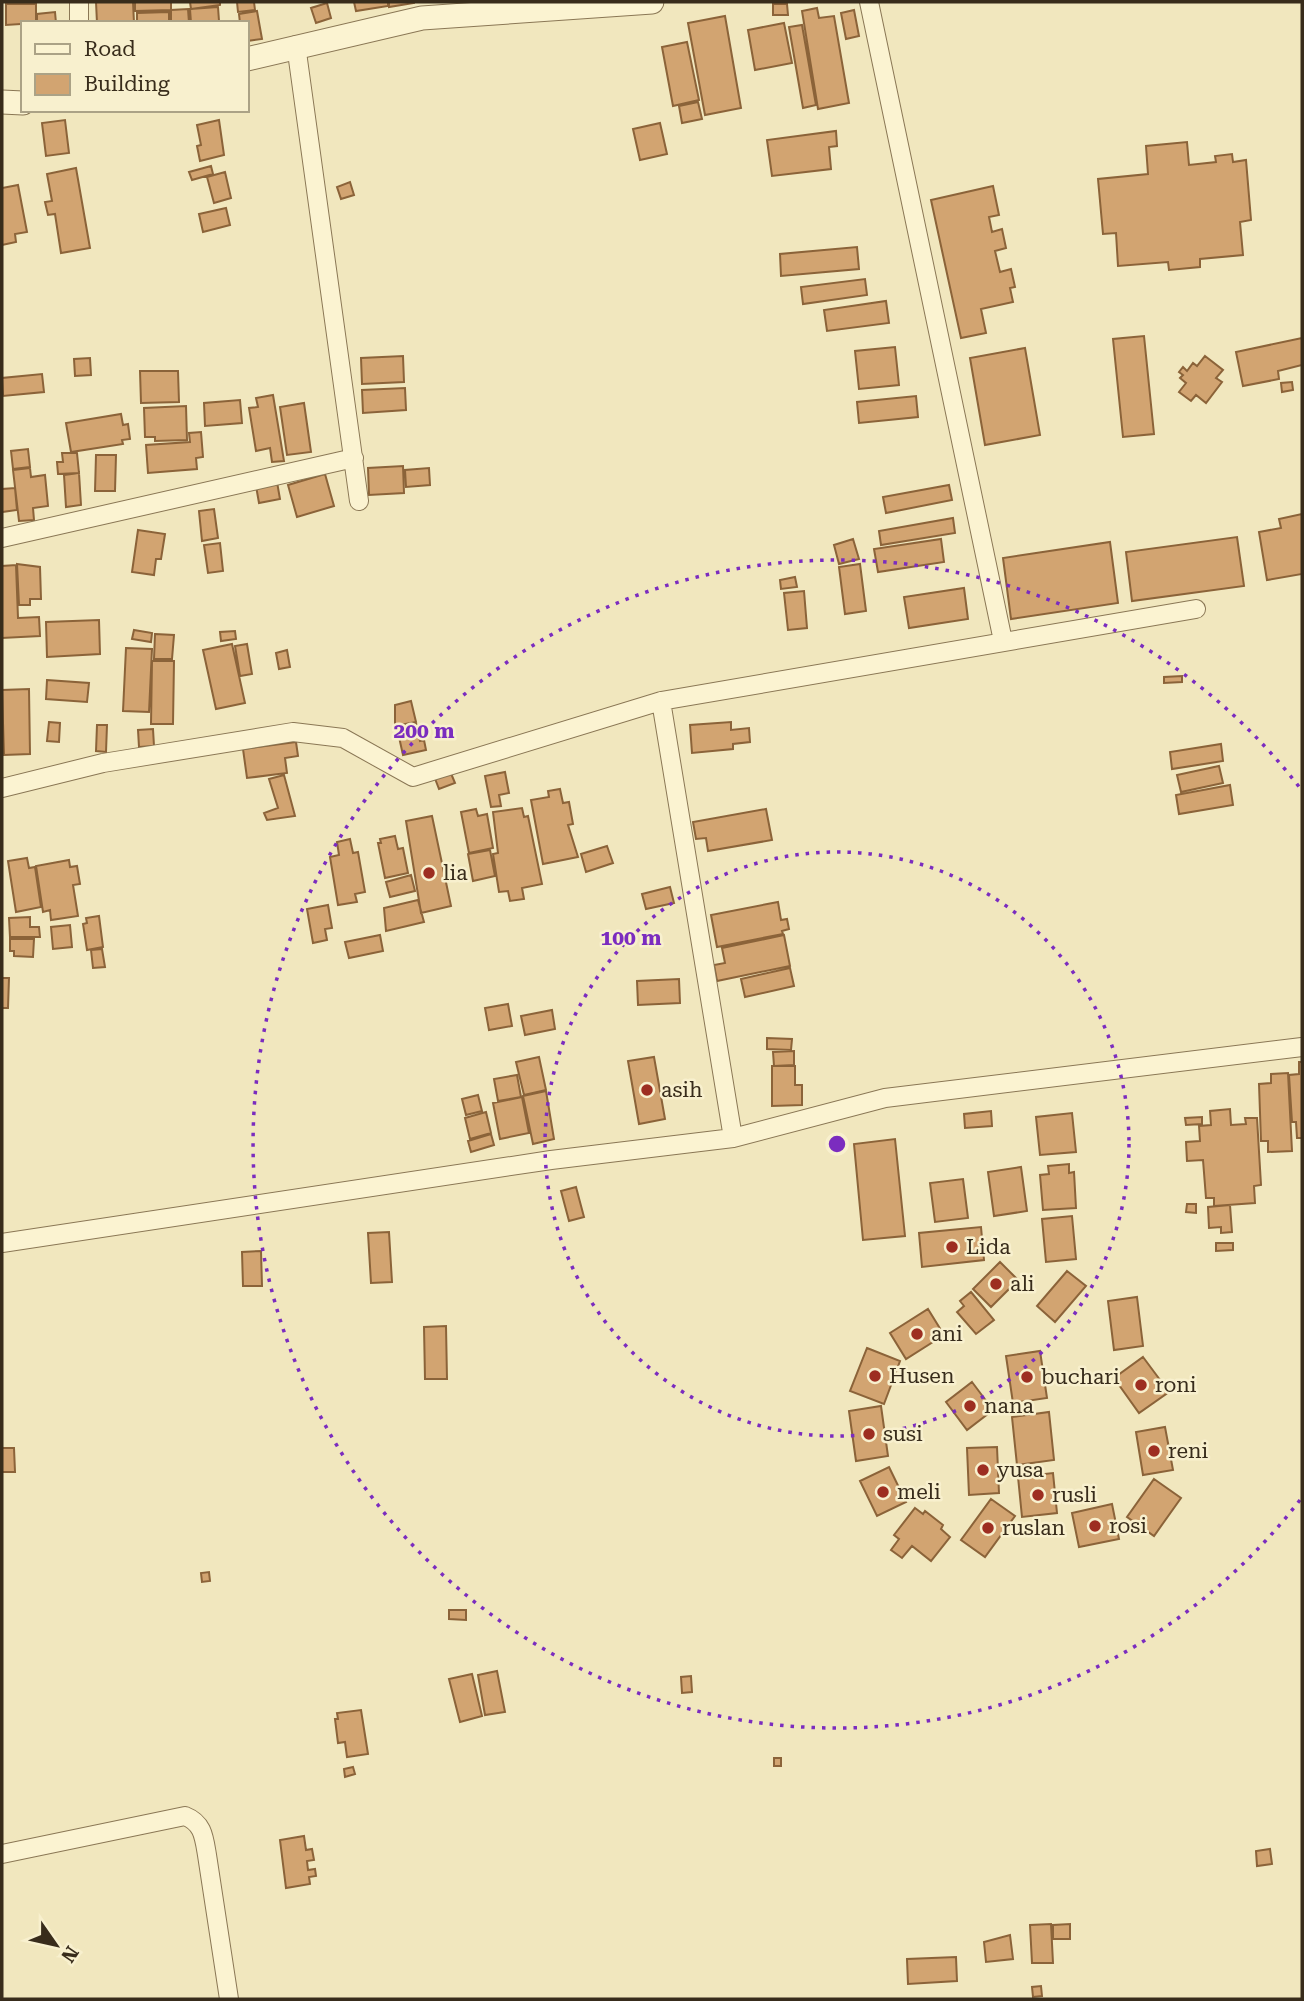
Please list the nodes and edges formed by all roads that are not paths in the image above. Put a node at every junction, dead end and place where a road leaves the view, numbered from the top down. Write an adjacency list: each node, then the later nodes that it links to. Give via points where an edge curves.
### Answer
1 (79, 2): 5 (street)
2 (652, 2): 4 (street)
3 (869, 2): 14 (street)
4 (421, 10): 6 (street)
5 (79, 21)
6 (296, 45): 7 (street); 10 (street)
7 (248, 59)
8 (2, 102): 9 (street)
9 (21, 103)
10 (354, 458): 11 (street); 12 (street)
11 (359, 501)
12 (2, 538)
13 (1196, 609): 14 (street)
14 (1003, 641): 15 (street)
15 (660, 701): 16 (street, via 413,777 343,738 293,732 103,763); 18 (street)
16 (2, 788)
17 (1302, 1047): 18 (street, via 885,1098)
18 (733, 1138): 19 (street, via 551,1160)
19 (2, 1243)
20 (2, 1854): 21 (street, via 185,1816 194,1819 207,1854)
21 (229, 1999)

